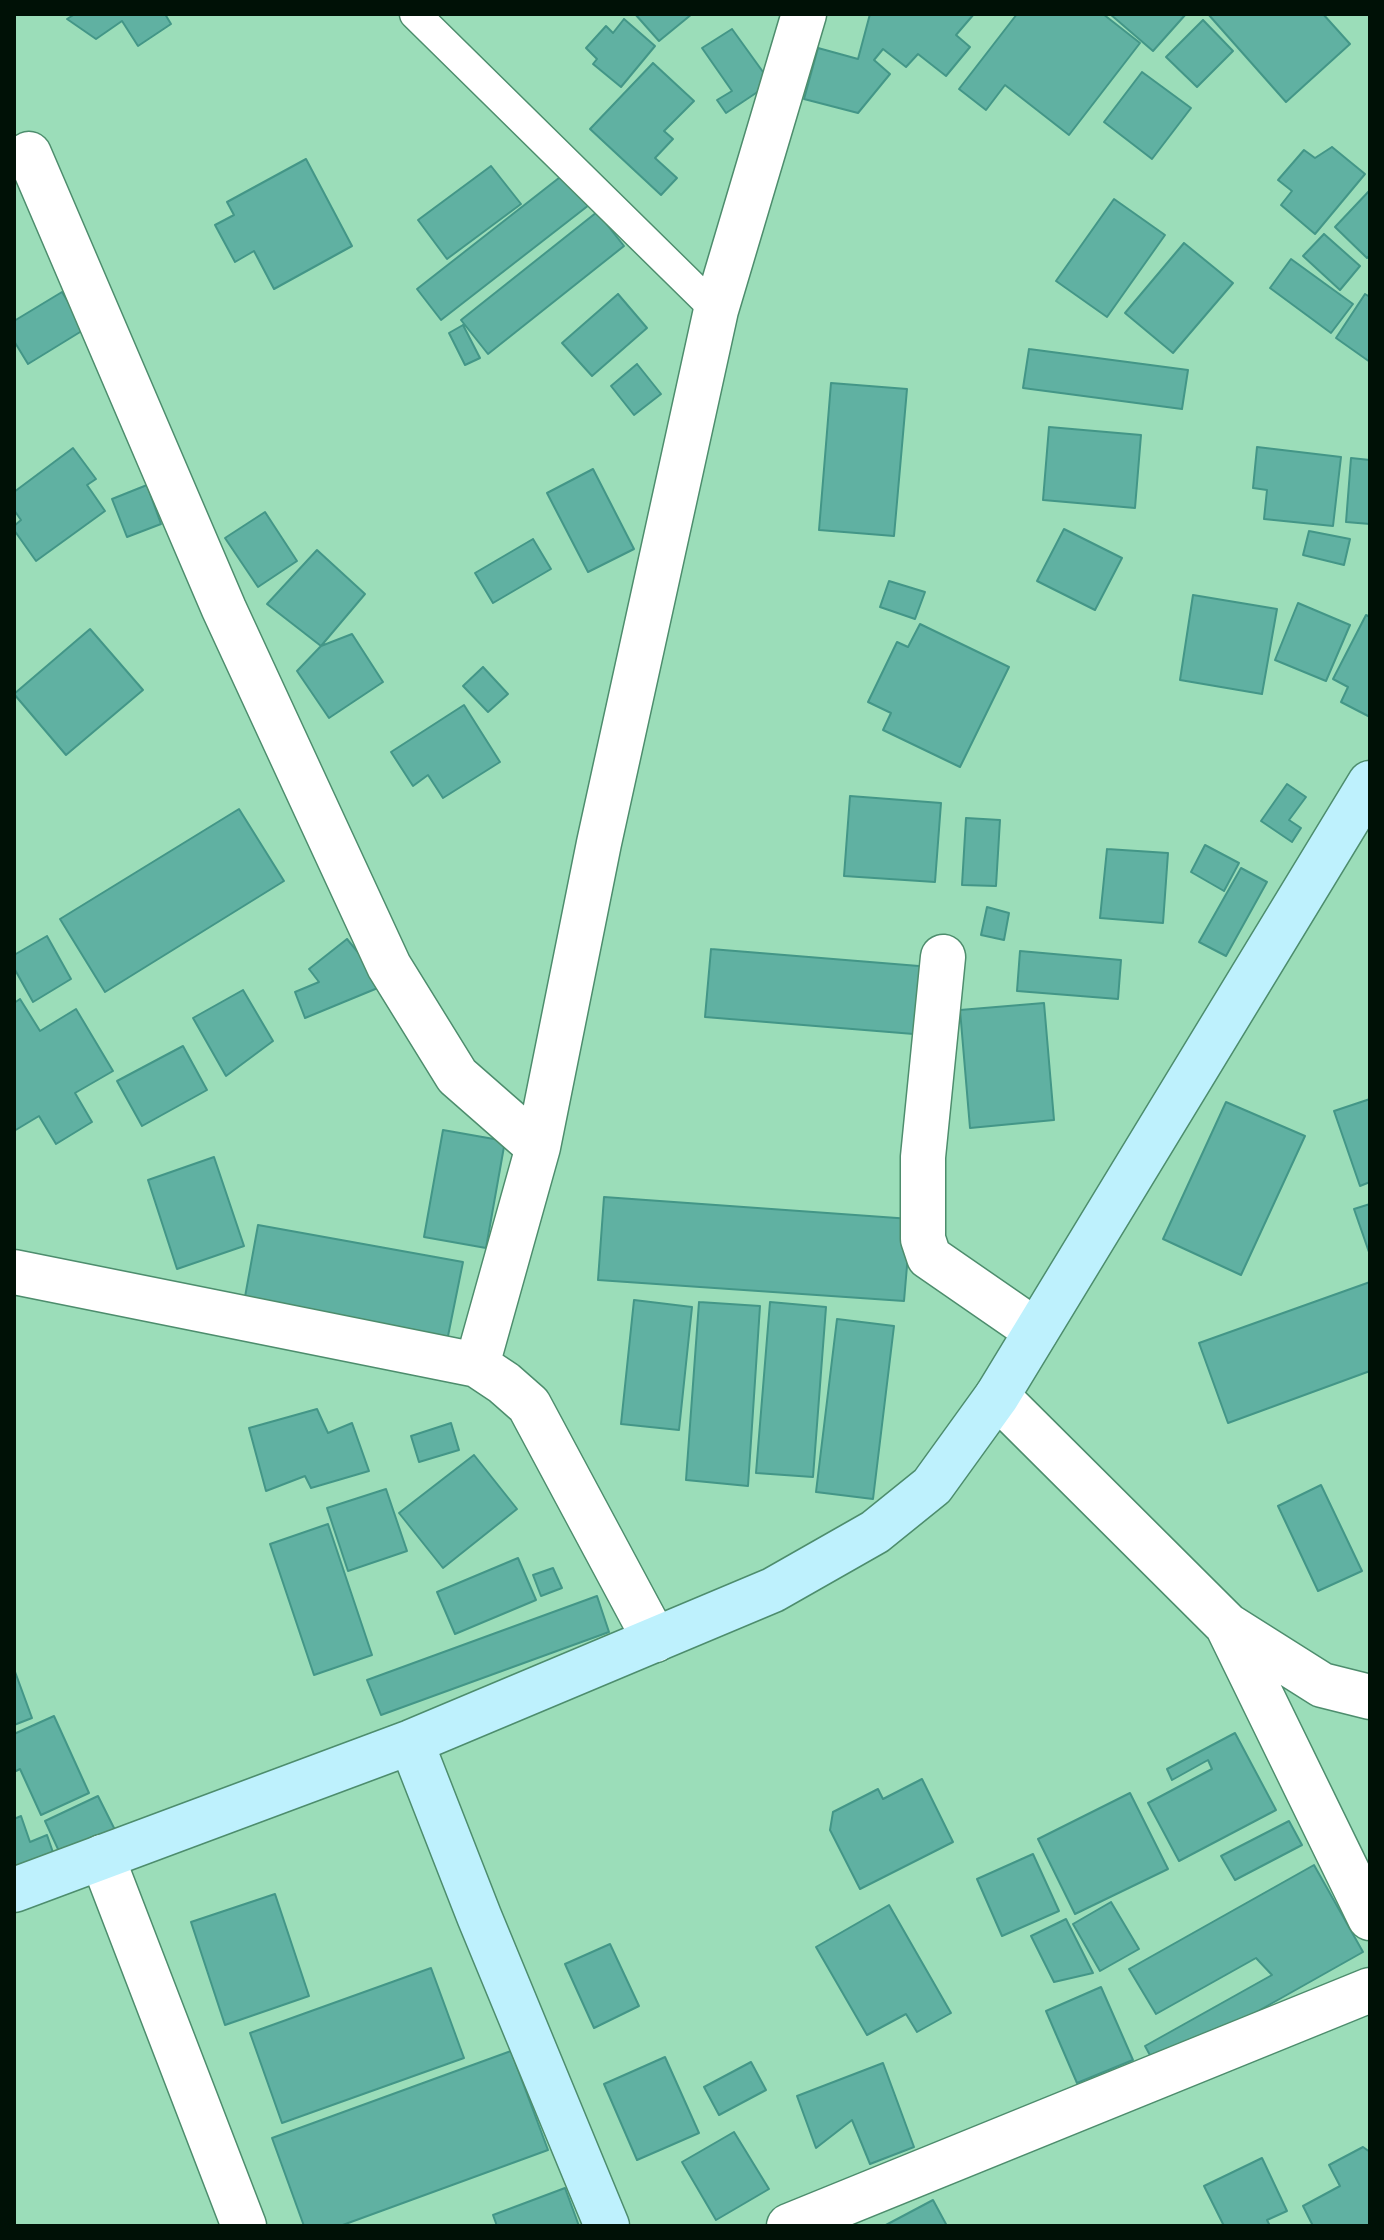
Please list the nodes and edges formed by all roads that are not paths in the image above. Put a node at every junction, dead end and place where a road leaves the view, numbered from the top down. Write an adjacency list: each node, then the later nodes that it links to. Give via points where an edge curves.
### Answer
1 (415, 14): 4 (lane)
2 (804, 14): 4 (street)
3 (29, 154): 7 (street, via 224,609 389,966 457,1076)
4 (716, 310): 7 (street)
5 (1370, 783): 9 (main road)
6 (943, 957): 9 (street, via 923,1157 923,1239 929,1257)
7 (538, 1147): 10 (street)
8 (25, 1280): 10 (street)
9 (1036, 1331): 11 (main road)
10 (477, 1365): 13 (street, via 529,1405)
11 (997, 1396): 12 (street); 13 (main road, via 932,1486 875,1532 773,1590)
12 (1227, 1625): 14 (street, via 1322,1685); 18 (street)
13 (655, 1640): 15 (main road)
14 (1370, 1697)
15 (411, 1742): 16 (main road); 21 (main road)
16 (102, 1857): 17 (main road); 20 (street)
17 (14, 1890)
18 (1370, 1918)
19 (1370, 1990): 22 (street)
20 (244, 2226)
21 (607, 2226)
22 (789, 2226)

